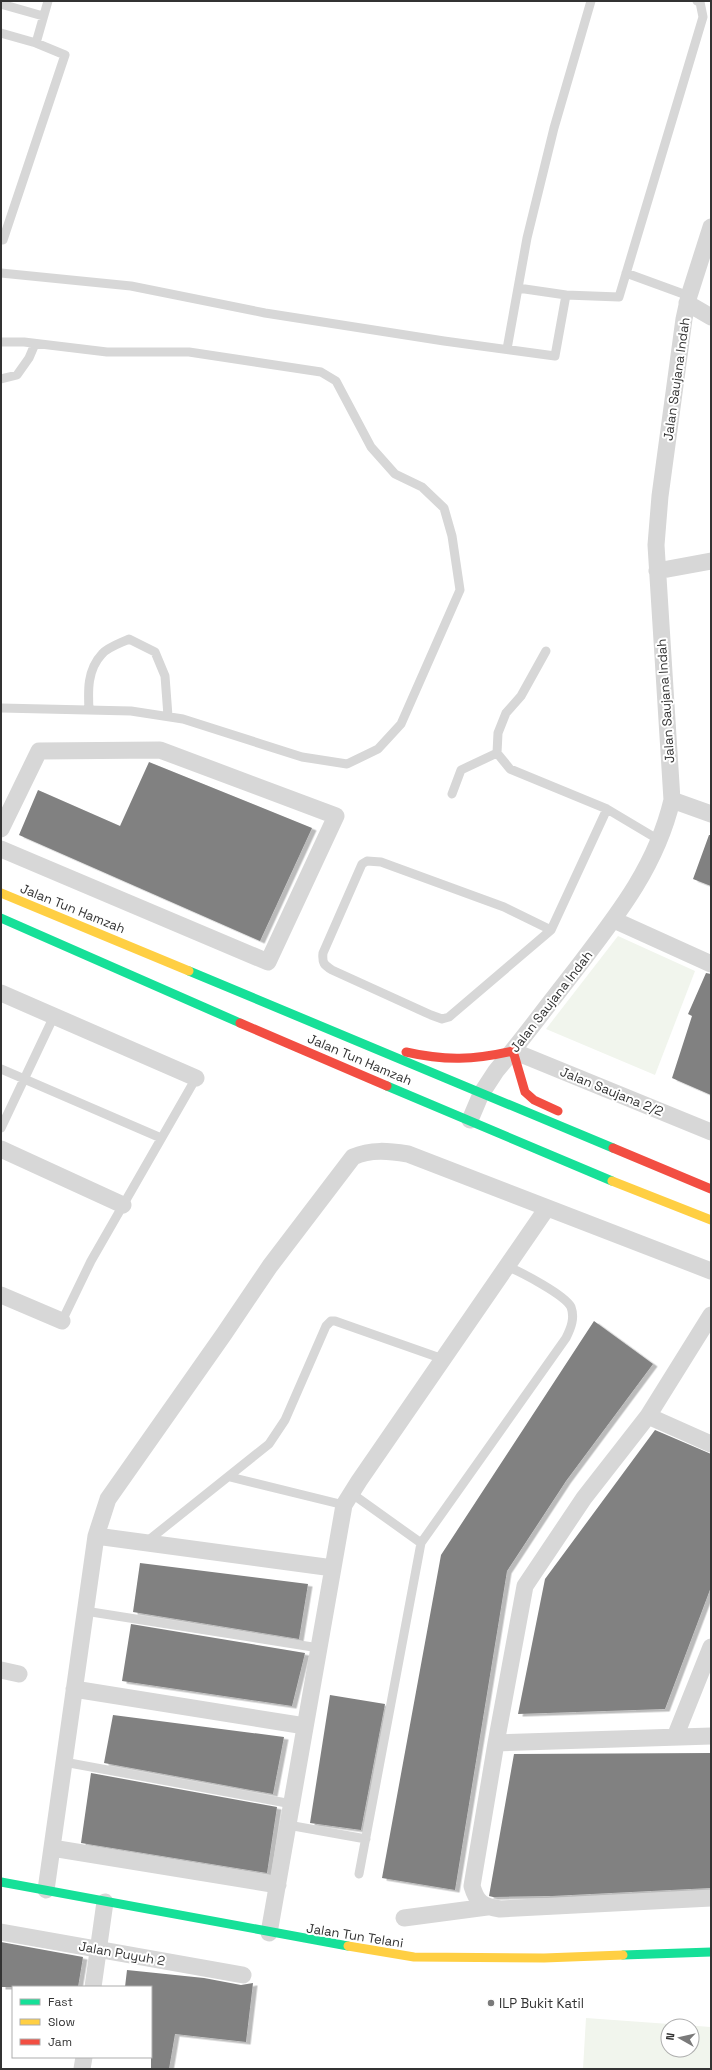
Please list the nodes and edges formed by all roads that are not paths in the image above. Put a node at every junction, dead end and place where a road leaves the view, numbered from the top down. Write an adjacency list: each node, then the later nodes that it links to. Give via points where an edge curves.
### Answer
1 (48, 1): 5 (lane)
2 (591, 1): 12 (lane, via 554,128 530,223)
3 (697, 1): 11 (lane, via 700,2 703,17)
4 (1, 4): 5 (lane)
5 (43, 16): 7 (lane)
6 (1, 32): 7 (lane)
7 (36, 43): 9 (lane, via 65,55 3,240)
8 (711, 227): 14 (street, Jalan Saujana Indah)
9 (1, 239)
10 (1, 273): 18 (lane, via 131,286 265,313)
11 (626, 273): 13 (lane, via 619,297); 14 (lane)
12 (518, 288): 13 (lane); 18 (lane)
13 (566, 295): 18 (lane, via 555,356)
14 (688, 300): 15 (street); 21 (street, Jalan Saujana Indah, via 657,520)
15 (711, 317)
16 (1, 342): 17 (lane)
17 (35, 344): 19 (lane, via 17,375); 25 (lane, via 107,352 189,352 321,372 336,381 371,447 395,474 422,487 444,508 452,536 460,590 401,724 378,749 347,764 302,756)
18 (507, 349)
19 (1, 380)
20 (711, 560): 21 (street)
21 (657, 571): 28 (street, Jalan Saujana Indah)
22 (546, 651): 26 (lane, via 521,696 506,713 498,733)
23 (1, 708): 24 (lane)
24 (89, 710): 25 (lane, via 131,711); 25 (lane, via 88,682 102,653 129,639 155,652 165,676)
25 (168, 716)
26 (497, 754): 27 (lane, via 461,770); 29 (lane, via 510,769)
27 (452, 794)
28 (672, 800): 30 (street); 32 (street, Jalan Saujana Indah)
29 (608, 809): 32 (lane); 39 (lane)
30 (711, 814)
31 (1, 829): 33 (street, via 39,751 160,750 336,816 268,962)
32 (660, 840): 37 (street, Jalan Saujana Indah, via 644,874)
33 (1, 849)
34 (12, 887): 38 (main road)
35 (1, 893): 38 (main road, Jalan Tun Hamzah)
36 (1, 918): 50 (main road, Jalan Tun Hamzah, via 209,1010)
37 (614, 920): 40 (street); 44 (street, Jalan Saujana Indah)
38 (88, 929): 42 (main road, Jalan Tun Hamzah)
39 (552, 930): 39 (lane, via 456,1013 442,1018 431,1016 332,970 322,961 323,953 362,864 367,861 381,862 504,907)
40 (711, 964)
41 (1, 993): 43 (street)
42 (288, 1012): 44 (main road, via 429,1058 480,1059); 48 (main road, Jalan Tun Hamzah)
43 (54, 1016): 46 (street); 47 (lane)
44 (512, 1051): 48 (street, Jalan Saujana Indah); 49 (main road, via 525,1092 534,1100); 53 (street, Jalan Saujana 2/2)
45 (1, 1070): 47 (lane)
46 (196, 1078): 54 (lane)
47 (24, 1079): 51 (lane); 54 (lane)
48 (481, 1094): 50 (street, Jalan Saujana Indah); 57 (main road, Jalan Tun Hamzah)
49 (565, 1114)
50 (470, 1120): 56 (main road, Jalan Tun Hamzah)
51 (1, 1128)
52 (592, 1129): 57 (main road)
53 (711, 1132)
54 (161, 1138): 59 (lane)
55 (1, 1149): 59 (street)
56 (600, 1176): 61 (main road, Jalan Tun Hamzah); 62 (main road, via 701,1223)
57 (680, 1176): 58 (main road, Jalan Tun Hamzah)
58 (711, 1189)
59 (123, 1205): 67 (lane, via 91,1261)
60 (547, 1208): 63 (street); 64 (street); 73 (street, via 408,1154 388,1151 364,1152 353,1157 270,1266 108,1499)
61 (711, 1220)
62 (711, 1231)
63 (508, 1267): 68 (street); 75 (lane, via 534,1278 570,1306 573,1316 571,1327 566,1338)
64 (711, 1271)
65 (1, 1295): 67 (street)
66 (711, 1315): 69 (street)
67 (62, 1321)
68 (443, 1359): 71 (lane, via 335,1321 330,1322 277,1433 269,1444); 72 (street)
69 (648, 1416): 70 (street); 86 (street, via 584,1498 525,1586)
70 (711, 1444)
71 (230, 1477): 72 (lane); 74 (lane)
72 (348, 1499): 75 (lane); 76 (street)
73 (96, 1536): 74 (street); 77 (street)
74 (145, 1543): 76 (street)
75 (421, 1543): 90 (lane)
76 (333, 1568): 79 (street)
77 (85, 1611): 79 (lane); 82 (street)
78 (711, 1647): 85 (street)
79 (319, 1648): 83 (street)
80 (1, 1670): 81 (street)
81 (19, 1674)
82 (74, 1689): 83 (street); 87 (street)
83 (305, 1726): 88 (street)
84 (711, 1736): 85 (street)
85 (675, 1737): 86 (street)
86 (496, 1743): 98 (street, via 472,1886 476,1899)
87 (64, 1762): 88 (lane); 91 (street)
88 (292, 1804): 89 (street)
89 (288, 1825): 90 (lane); 94 (street)
90 (366, 1838): 92 (lane)
91 (52, 1848): 94 (street); 95 (street)
92 (359, 1874)
93 (1, 1882): 95 (main road, Jalan Tun Telani)
94 (278, 1885): 101 (street)
95 (46, 1890): 97 (main road, Jalan Tun Telani)
96 (711, 1898): 98 (street, via 500,1909)
97 (105, 1902): 101 (main road, Jalan Tun Telani); 102 (street)
98 (487, 1907): 99 (street)
99 (404, 1918)
100 (1, 1932): 102 (street, Jalan Puyuh 2)
101 (269, 1933): 103 (main road, Jalan Tun Telani, via 381,1953 441,1958 544,1958)
102 (98, 1949): 104 (street, Jalan Puyuh 2); 105 (street)
103 (711, 1952)
104 (243, 1975)
105 (93, 1986)
106 (84, 2058): 107 (street)
107 (82, 2069)

